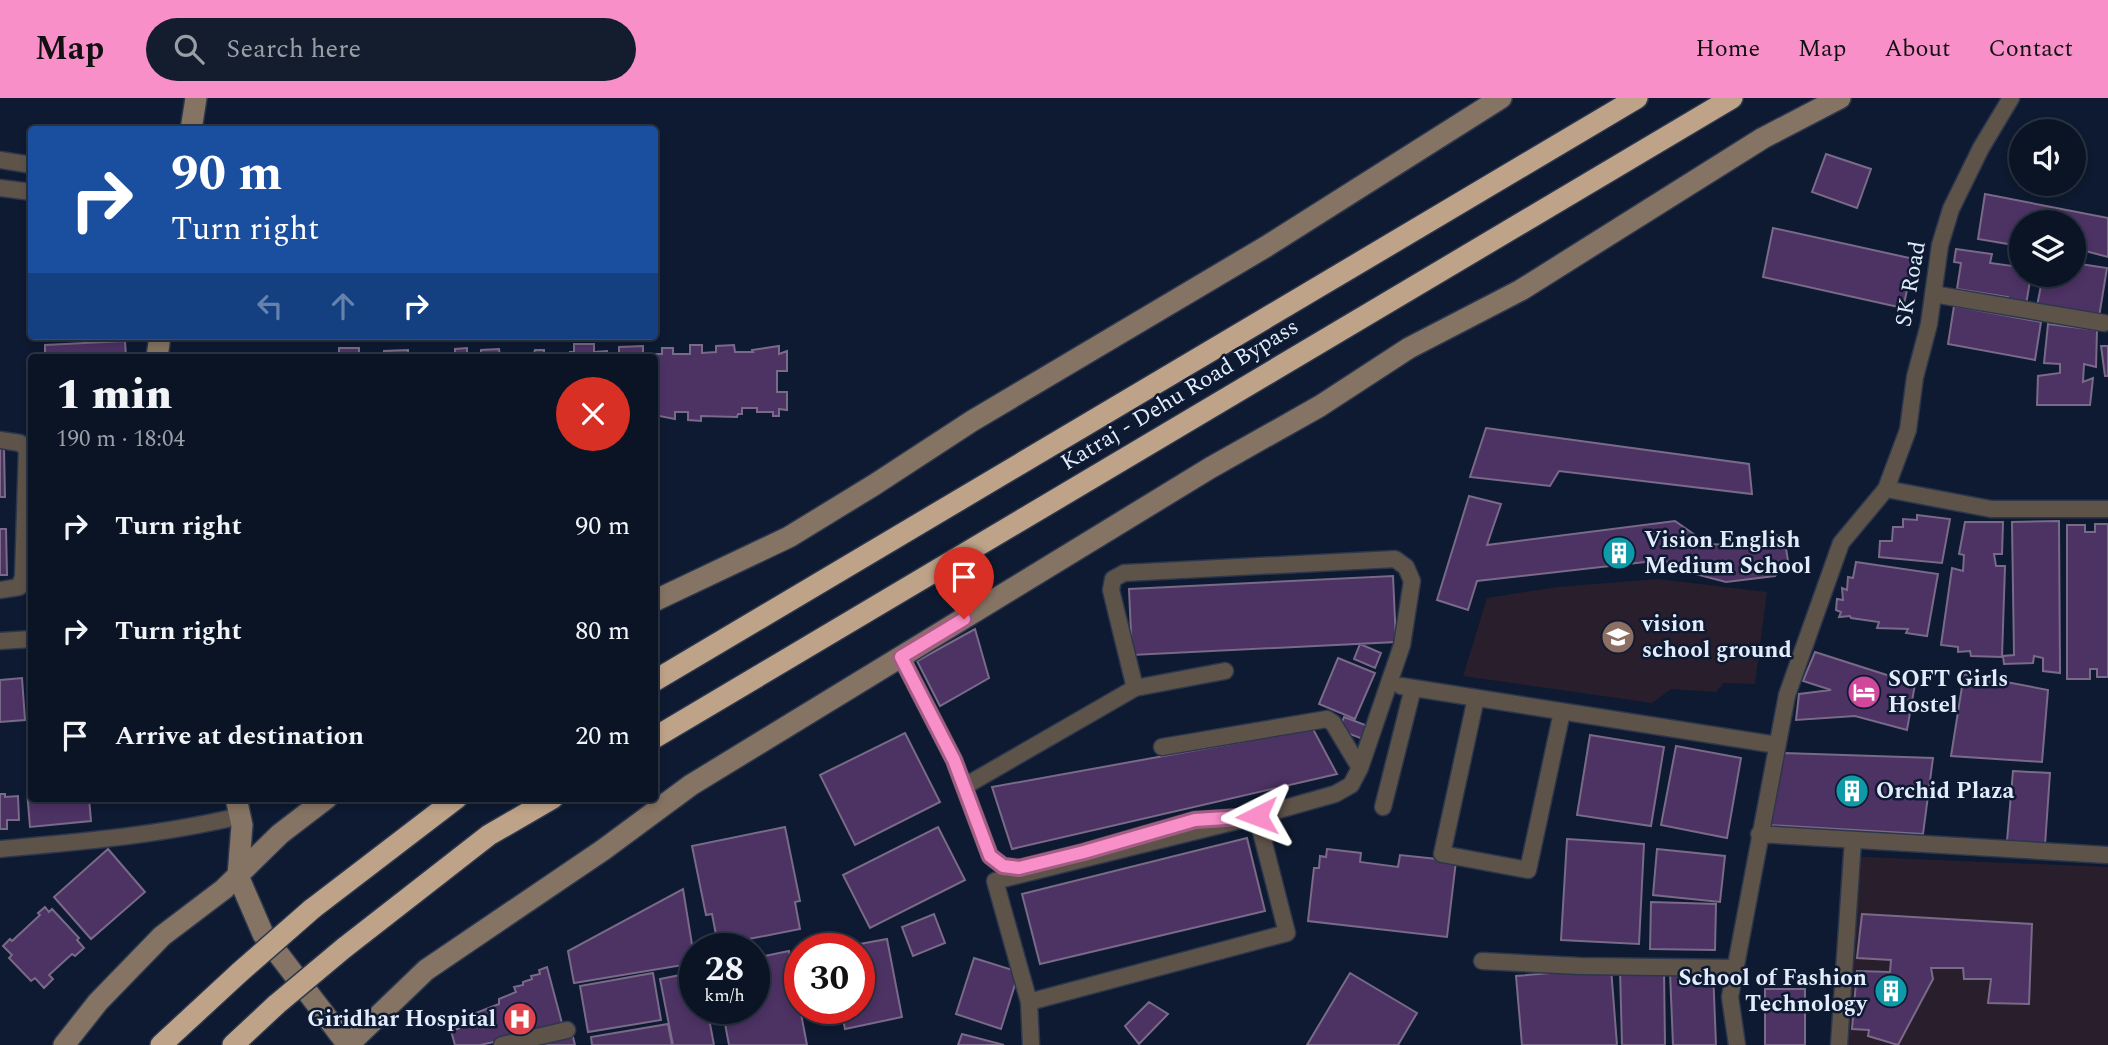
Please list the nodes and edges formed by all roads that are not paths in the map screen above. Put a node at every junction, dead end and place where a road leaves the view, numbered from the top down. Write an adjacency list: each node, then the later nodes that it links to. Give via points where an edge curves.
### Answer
1 (196, 98): 7 (street)
2 (1501, 98): 19 (street, via 789,537)
3 (1637, 98): 24 (highway, Katraj - Dehu Road Bypass)
4 (1732, 98): 28 (highway, Katraj - Dehu Road Bypass)
5 (1840, 98): 22 (street, via 1763,138 1521,290 1409,348 1320,407 1210,468)
6 (2011, 98): 12 (street, SK Road, via 1951,209)
7 (192, 126)
8 (0, 160): 9 (street)
9 (28, 164)
10 (0, 188): 11 (street)
11 (28, 192)
12 (1933, 294): 13 (street); 15 (street, SK Road, via 1908,430)
13 (2104, 323)
14 (0, 440): 17 (street, via 27,449)
15 (1886, 489): 16 (street, via 1991,509); 29 (street, SK Road, via 1841,543 1787,695)
16 (2108, 509)
17 (28, 540): 18 (street, via 19,587)
18 (0, 590)
19 (658, 599)
20 (28, 639): 21 (street)
21 (0, 641)
22 (901, 657): 32 (street); 51 (street, via 691,785 426,970)
23 (1225, 671): 25 (street)
24 (658, 679)
25 (1135, 688): 31 (street, via 1111,590 1113,579 1124,573 1395,559 1406,567 1412,581 1402,645); 32 (street)
26 (1476, 698): 27 (street); 27 (street, via 1442,854 1528,870); 37 (street, via 1407,687)
27 (1562, 712): 29 (street)
28 (658, 736)
29 (1777, 745): 39 (street, SK Road)
30 (1162, 747): 31 (street, via 1327,719)
31 (1360, 768): 38 (street, via 1352,785 1335,794)
32 (965, 786): 38 (street, via 990,856 1003,866 1019,868 1195,820)
33 (322, 802): 43 (street, via 280,834)
34 (452, 802): 49 (highway, bridge, via 312,909)
35 (546, 802): 50 (highway, bridge, via 489,835 344,948)
36 (238, 807): 41 (street, via 197,827); 43 (street, via 242,825)
37 (1382, 807)
38 (1257, 816): 46 (street, via 1287,933); 46 (street, via 995,881)
39 (1759, 834): 40 (street); 45 (street, SK Road)
40 (1853, 840): 42 (street); 55 (street)
41 (0, 849)
42 (2108, 855)
43 (238, 876): 48 (street, via 162,936); 51 (street, via 263,933)
44 (1482, 961): 45 (street)
45 (1736, 968): 54 (street, SK Road, via 1730,996)
46 (1029, 1002): 53 (street)
47 (567, 1030): 52 (street)
48 (64, 1045)
49 (161, 1045)
50 (233, 1045)
51 (348, 1045)
52 (502, 1045)
53 (1031, 1045)
54 (1737, 1045)
55 (1839, 1045)

